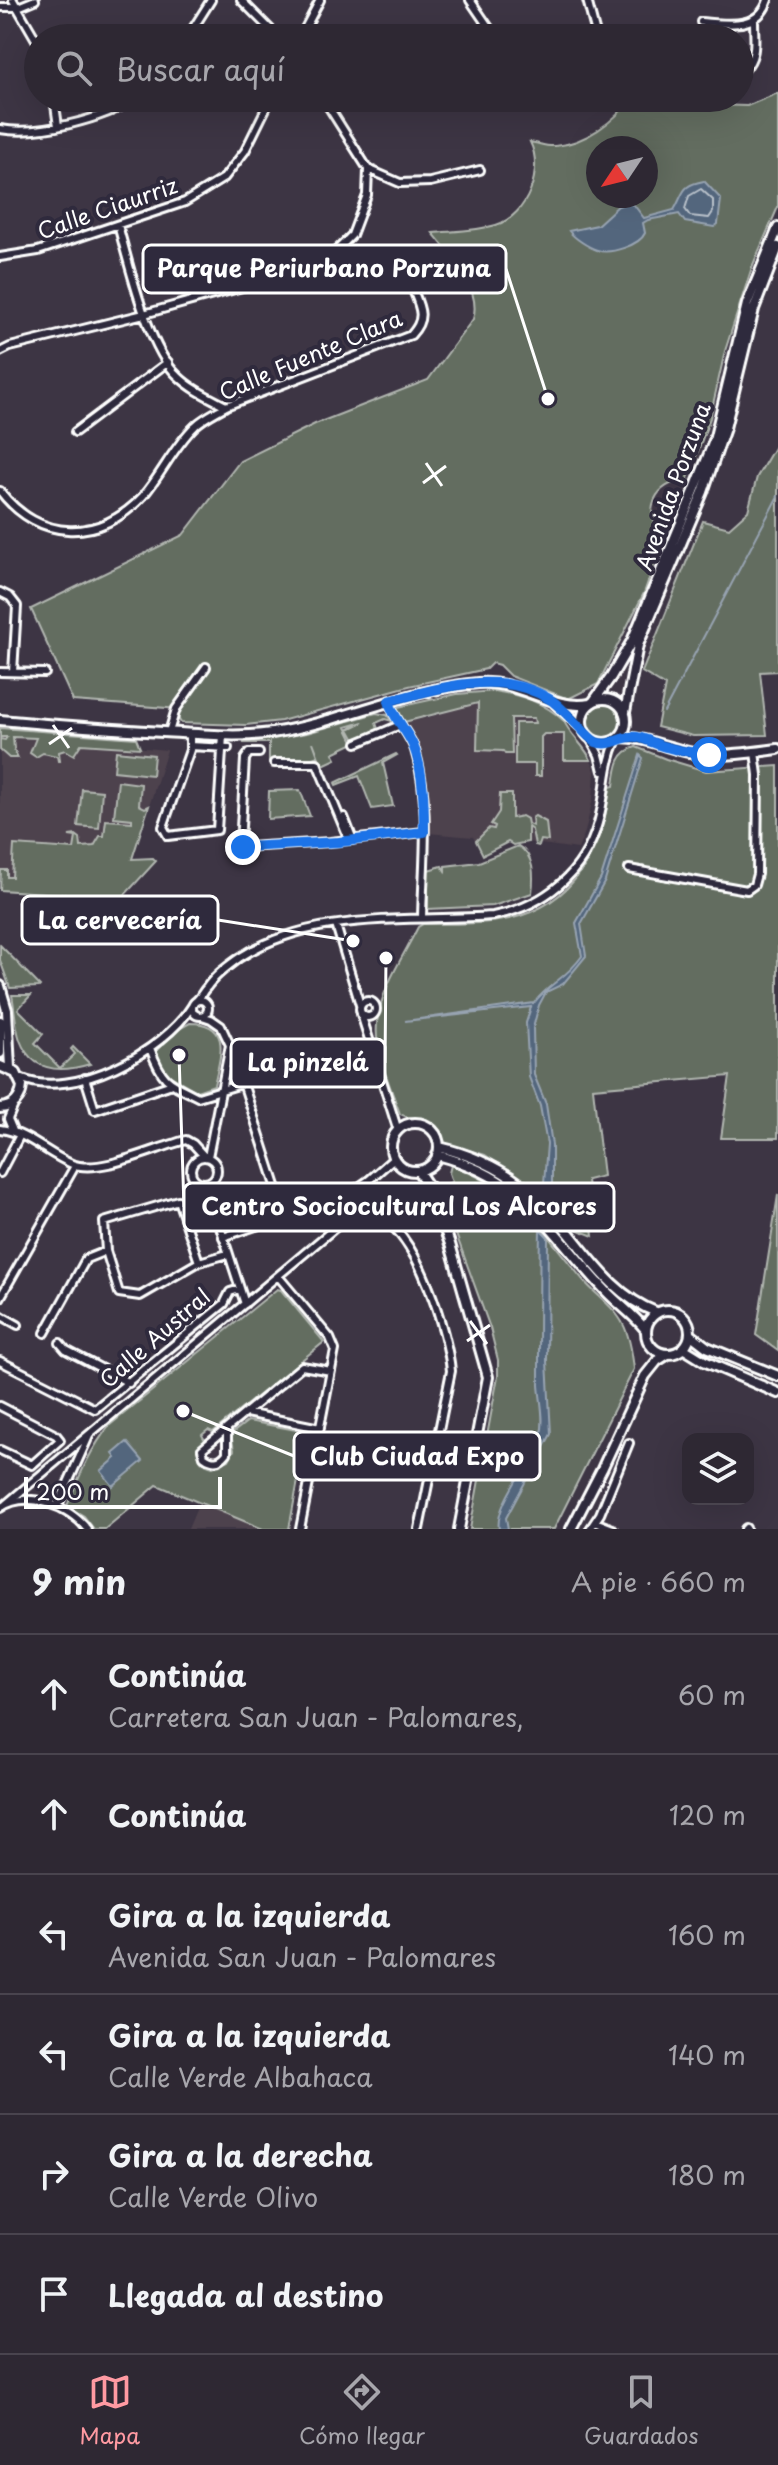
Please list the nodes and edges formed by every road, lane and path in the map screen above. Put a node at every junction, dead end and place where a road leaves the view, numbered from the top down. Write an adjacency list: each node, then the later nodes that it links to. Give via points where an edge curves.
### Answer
1 (13, 0): 10 (street)
2 (35, 0): 10 (street)
3 (211, 0): 14 (street)
4 (241, 0): 15 (street)
5 (320, 0): 16 (street)
6 (470, 0): 17 (street)
7 (587, 0): 18 (street)
8 (768, 0): 11 (street)
9 (0, 7): 10 (street)
10 (18, 7): 13 (street)
11 (754, 21): 12 (street); 19 (street)
12 (701, 22)
13 (27, 24)
14 (196, 24)
15 (266, 24)
16 (308, 24)
17 (486, 24)
18 (593, 24)
19 (754, 55)
20 (56, 112): 24 (street)
21 (106, 112): 24 (street)
22 (264, 112): 28 (street, Calle Ciaurriz, via 224,178 185,202)
23 (332, 112): 26 (street)
24 (58, 126): 25 (street)
25 (0, 129)
26 (368, 169): 27 (street, via 400,183); 32 (street, via 367,195 352,235)
27 (480, 170)
28 (118, 225): 31 (street, Calle Ciaurriz, via 38,251); 33 (street)
29 (778, 228): 46 (street, Avenida Porzuna, via 747,304 714,441 632,641)
30 (778, 247): 47 (street, Avenida Porzuna, via 754,309 725,428 703,492 638,645)
31 (2, 255)
32 (322, 265): 33 (street, Calle Fuente Clara); 36 (street, Calle Fuente Clara, via 379,275 413,290 423,313 420,326 395,343)
33 (144, 314): 34 (street, Calle Fuente Clara); 35 (street)
34 (0, 352)
35 (168, 362): 36 (street, via 175,375); 37 (street)
36 (226, 406): 38 (street, Calle Fuente Clara, via 191,430 142,497 98,528 47,527 28,518)
37 (75, 432)
38 (0, 491)
39 (0, 592): 42 (street, via 17,606)
40 (206, 667): 51 (street, via 176,709)
41 (0, 672): 42 (street)
42 (13, 672): 43 (street)
43 (45, 673)
44 (547, 698): 45 (street, via 483,682); 46 (street, via 569,705); 50 (street)
45 (389, 701): 49 (street); 53 (street, via 276,732)
46 (591, 703): 47 (street, via 608,699); 50 (street, via 582,715)
47 (626, 715): 54 (street); 56 (street, via 633,731)
48 (1, 721): 51 (street)
49 (400, 725): 57 (street); 66 (street, via 415,749)
50 (583, 728): 55 (street)
51 (169, 732): 52 (street)
52 (190, 734): 53 (street); 58 (street)
53 (223, 735): 59 (street)
54 (619, 738): 55 (street, via 604,744); 56 (street); 64 (street)
55 (591, 740): 64 (street)
56 (647, 741): 61 (street, via 709,755)
57 (357, 743)
58 (190, 746): 59 (street); 59 (street, via 163,827 170,836 217,830)
59 (225, 748)
60 (778, 749): 61 (street)
61 (755, 752): 68 (street, via 754,885 747,890)
62 (259, 753): 67 (street, via 248,754 244,761 241,846)
63 (274, 763): 67 (street, via 317,763)
64 (604, 783): 69 (street, via 590,845 553,891 503,914)
65 (332, 788): 67 (street)
66 (424, 832): 67 (street); 69 (street)
67 (351, 840)
68 (629, 869)
69 (422, 918): 70 (street)
70 (336, 925): 71 (street, via 265,944); 75 (street)
71 (212, 981): 73 (street); 74 (street)
72 (0, 986): 85 (street, via 7,1010)
73 (194, 1004): 74 (street); 78 (street, via 192,1011); 80 (street)
74 (207, 1005): 78 (street)
75 (360, 1005): 76 (street); 77 (street, via 373,1003)
76 (361, 1014): 77 (street); 81 (street)
77 (373, 1015): 81 (street)
78 (200, 1016): 80 (street); 91 (street, via 215,1021 228,1038)
79 (0, 1021): 83 (street)
80 (177, 1023): 82 (street)
81 (370, 1041): 89 (street); 96 (street)
82 (150, 1048): 87 (street); 90 (street, via 159,1074)
83 (0, 1053)
84 (0, 1066): 85 (street)
85 (10, 1068): 86 (street)
86 (20, 1078): 88 (street); 92 (street)
87 (85, 1078): 88 (street); 90 (street, via 95,1110)
88 (38, 1083): 92 (street)
89 (243, 1083): 91 (street); 105 (street)
90 (172, 1084): 91 (street, via 198,1097)
91 (222, 1090): 99 (street)
92 (20, 1096): 93 (street); 95 (street, via 8,1119)
93 (0, 1108)
94 (0, 1129): 95 (street)
95 (13, 1131): 97 (street)
96 (398, 1131): 98 (street, via 409,1124 426,1126 436,1136); 100 (street, via 391,1148)
97 (20, 1135): 101 (street); 103 (street)
98 (438, 1151): 102 (street, via 429,1167); 114 (street, via 478,1159 531,1192 606,1279 638,1305); 117 (street, via 491,1175 526,1201)
99 (206, 1157): 101 (street, via 186,1140 121,1161); 104 (street, via 218,1173); 104 (street, via 193,1163 191,1171)
100 (394, 1158): 102 (street); 105 (street, via 346,1196)
101 (75, 1166): 112 (street)
102 (418, 1171): 143 (street, via 450,1244 488,1377)
103 (0, 1173)
104 (206, 1183): 106 (street)
105 (286, 1217): 106 (street)
106 (223, 1237): 108 (street)
107 (106, 1251): 109 (street, via 119,1293 140,1296); 109 (street, via 104,1222 178,1200); 118 (street, via 86,1259)
108 (228, 1254): 109 (street); 111 (street)
109 (199, 1262)
110 (278, 1276): 113 (street); 124 (street, via 330,1338 335,1350); 142 (street, via 353,1219 380,1217 403,1238 435,1300 451,1371)
111 (240, 1289): 113 (street); 126 (street, Calle Austral, via 230,1292 224,1304)
112 (0, 1298)
113 (245, 1304): 132 (street)
114 (656, 1312): 117 (street); 119 (street, via 670,1309 683,1315)
115 (0, 1315): 116 (street)
116 (18, 1325)
117 (645, 1329): 122 (street, via 648,1343)
118 (45, 1333)
119 (690, 1334): 121 (street); 125 (street, via 709,1348)
120 (60, 1343): 126 (street)
121 (683, 1348): 122 (street); 127 (street)
122 (668, 1354): 144 (street, via 645,1376)
123 (0, 1361): 126 (street, Calle Austral, via 90,1408 98,1408)
124 (331, 1371): 129 (street, via 302,1366); 130 (street)
125 (778, 1376)
126 (129, 1383)
127 (778, 1393)
128 (0, 1406): 134 (street, via 56,1435 59,1442 32,1465)
129 (246, 1413): 130 (street); 131 (street)
130 (320, 1428): 141 (street)
131 (227, 1429): 131 (street, via 202,1449 211,1461 223,1458 229,1448)
132 (90, 1434): 135 (street); 136 (street)
133 (629, 1443): 139 (street)
134 (0, 1450)
135 (69, 1450): 136 (street, via 77,1451); 138 (street)
136 (78, 1460): 137 (street)
137 (58, 1505): 138 (street, via 27,1501); 140 (street)
138 (3, 1506)
139 (595, 1522): 145 (street); 146 (street)
140 (87, 1529)
141 (300, 1529)
142 (419, 1529)
143 (459, 1529)
144 (571, 1529)
145 (590, 1529)
146 (613, 1529)

